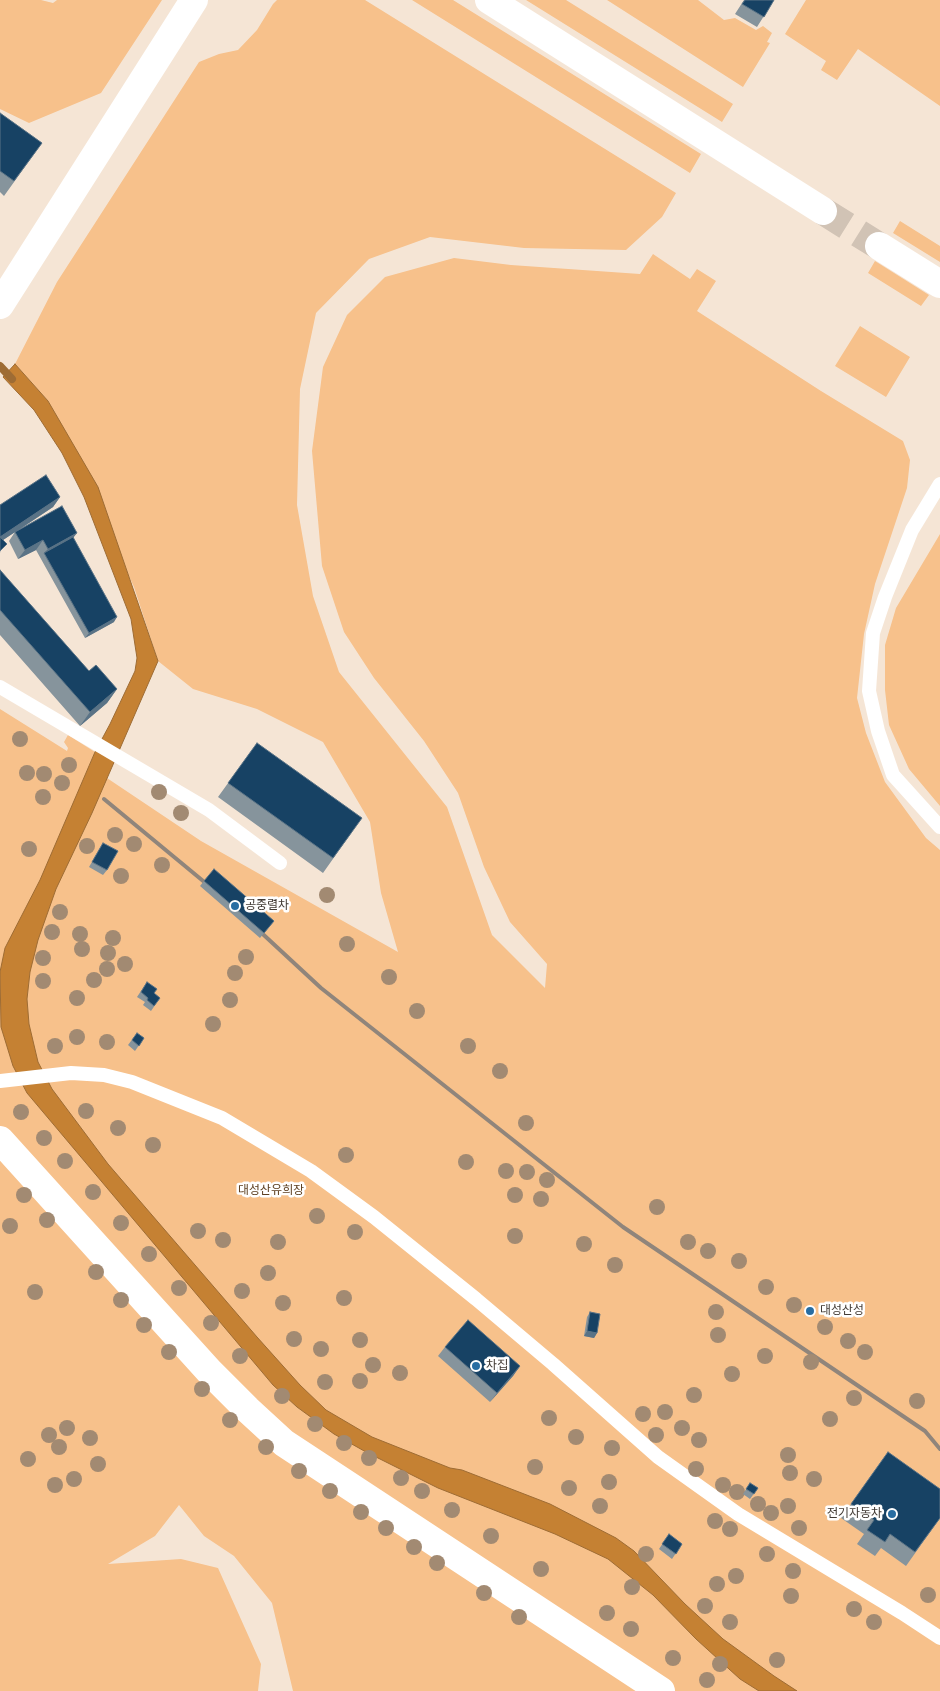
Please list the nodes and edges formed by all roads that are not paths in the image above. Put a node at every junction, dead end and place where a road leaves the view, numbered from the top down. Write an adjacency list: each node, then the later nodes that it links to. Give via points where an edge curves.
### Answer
1 (194, 0): 6 (street)
2 (489, 0): 3 (street)
3 (822, 211)
4 (879, 246): 5 (street)
5 (940, 284)
6 (4, 298)
7 (940, 484): 9 (lane, via 912,530 885,597 873,634 869,691 878,731 894,775)
8 (0, 688): 10 (lane, via 209,810)
9 (940, 827)
10 (280, 863)
11 (0, 1081): 13 (lane, via 71,1073 104,1076 132,1082 222,1118 311,1171 374,1217 553,1364 658,1457 738,1514)
12 (0, 1140): 14 (street, via 209,1371 284,1443)
13 (940, 1638)
14 (661, 1691)

